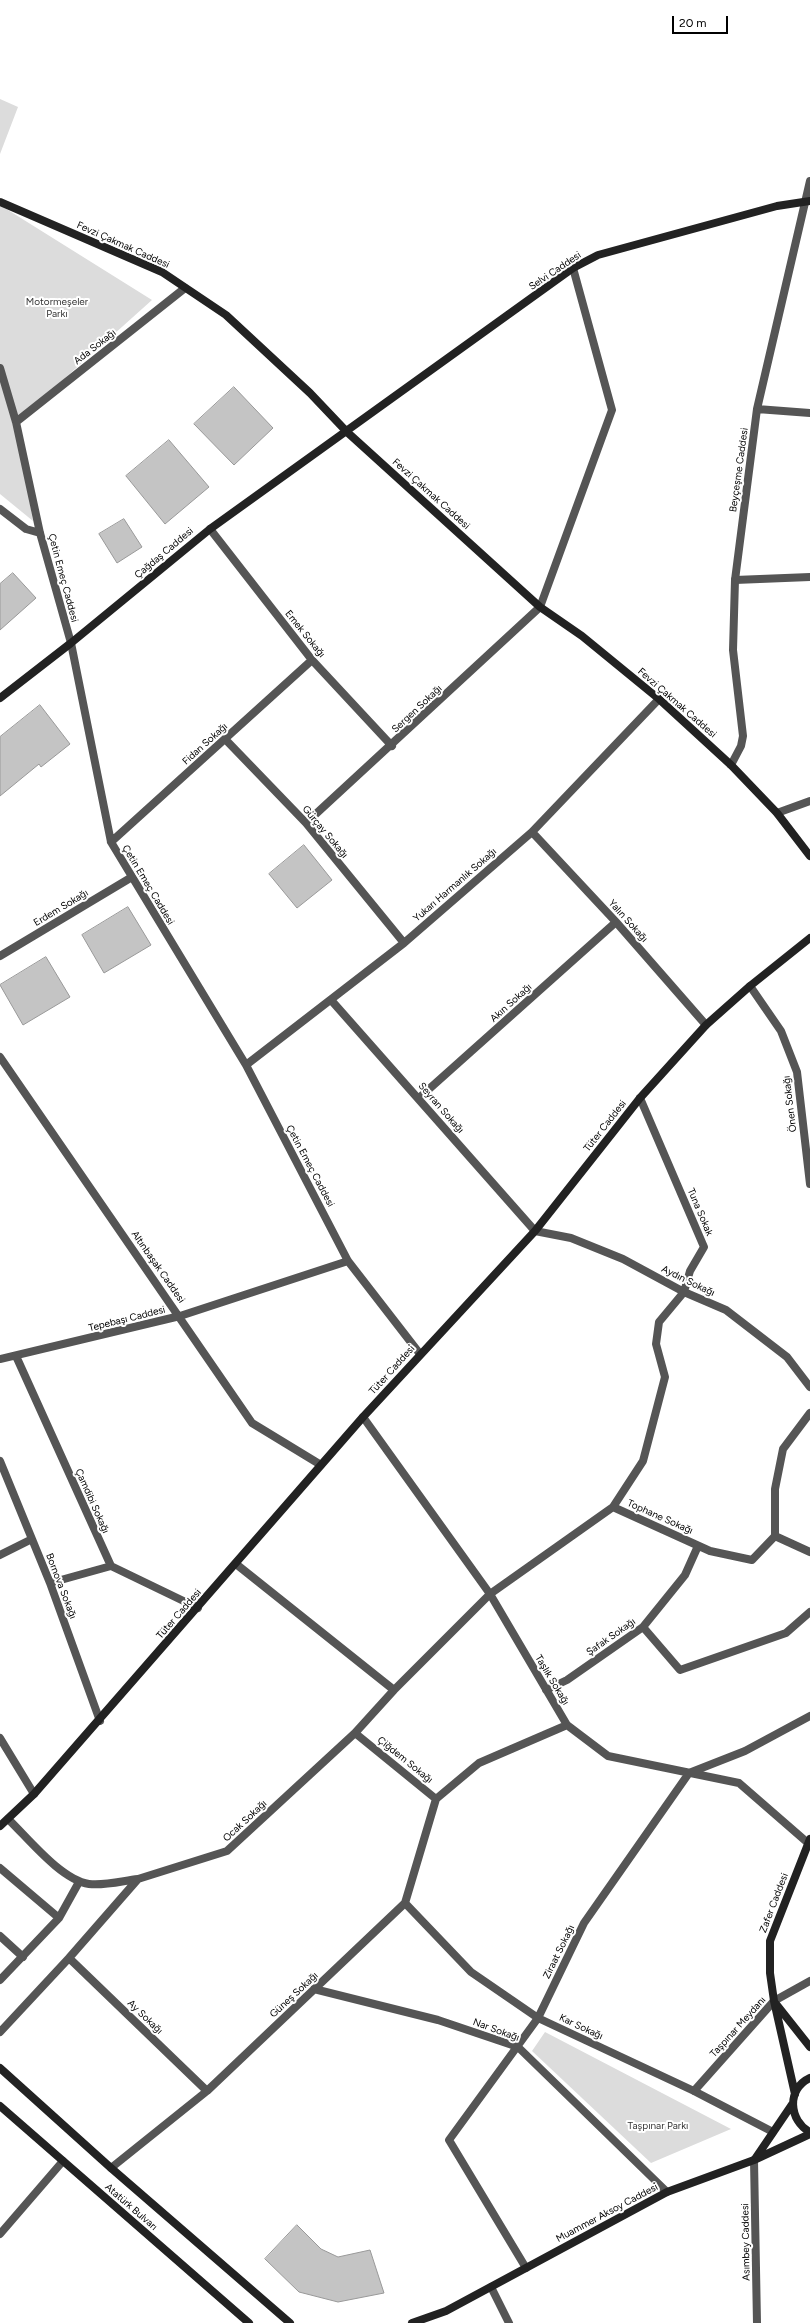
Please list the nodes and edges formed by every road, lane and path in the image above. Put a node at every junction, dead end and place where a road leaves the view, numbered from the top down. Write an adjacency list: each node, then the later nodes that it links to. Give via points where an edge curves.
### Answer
1 (810, 181): 3 (street, Beyçeşme Caddesi)
2 (0, 202): 5 (street, Fevzi Çakmak Caddesi, via 162,272)
3 (807, 202): 4 (street, Selvi Caddesi, via 777,206 598,256); 7 (street, Beyçeşme Caddesi)
4 (573, 268): 10 (street, Selvi Caddesi); 16 (street, via 612,410)
5 (185, 288): 9 (street, Ada Sokağı); 10 (street, Fevzi Çakmak Caddesi, via 226,315 310,393)
6 (0, 368): 9 (street, Çetin Emeç Caddesi)
7 (757, 409): 8 (street); 15 (street, Beyçeşme Caddesi)
8 (810, 413)
9 (16, 422): 13 (street, Çetin Emeç Caddesi)
10 (347, 432): 12 (street, Çağdaş Caddesi); 16 (street, Fevzi Çakmak Caddesi)
11 (0, 509): 13 (street, via 26,529)
12 (210, 529): 17 (street, Çağdaş Caddesi); 18 (street, Emek Sokağı)
13 (40, 533): 17 (street, Çetin Emeç Caddesi)
14 (810, 577): 15 (street)
15 (735, 580): 23 (street, Beyçeşme Caddesi, via 733,650 743,736)
16 (540, 607): 20 (street, Fevzi Çakmak Caddesi, via 582,636); 22 (street, Sergen Sokağı)
17 (71, 643): 19 (street, Çağdaş Caddesi); 28 (street, Çetin Emeç Caddesi)
18 (312, 660): 21 (street, Fidan Sokağı); 22 (street, Emek Sokağı)
19 (0, 698)
20 (659, 699): 23 (street, Fevzi Çakmak Caddesi); 27 (street, Yukarı Harmanlık Sokağı)
21 (225, 739): 26 (street, Gürçay Sokağı); 28 (street, Fidan Sokağı)
22 (392, 746): 26 (street, Sergen Sokağı)
23 (731, 765): 25 (street, Fevzi Çakmak Caddesi)
24 (810, 801): 25 (street)
25 (777, 813): 29 (street, Fevzi Çakmak Caddesi)
26 (306, 823): 33 (street, Gürçay Sokağı)
27 (532, 832): 31 (street, Yalın Sokağı); 33 (street, Yukarı Harmanlık Sokağı)
28 (110, 842): 30 (street, Çetin Emeç Caddesi)
29 (810, 856)
30 (132, 877): 34 (street, Erdem Sokağı); 39 (street, Çetin Emeç Caddesi)
31 (616, 922): 37 (street, Yalın Sokağı); 40 (street, Akın Sokağı)
32 (810, 938): 35 (street, Tüter Caddesi)
33 (404, 944): 36 (street, Yukarı Harmanlık Sokağı)
34 (0, 956)
35 (750, 986): 37 (street, Tüter Caddesi); 42 (street, Önen Sokağı, via 781,1031 797,1072)
36 (331, 1000): 39 (street, Yukarı Harmanlık Sokağı); 40 (street, Seyran Sokağı)
37 (706, 1025): 41 (street, Tüter Caddesi)
38 (0, 1057): 46 (street, Altınbaşak Caddesi)
39 (246, 1065): 44 (street, Çetin Emeç Caddesi)
40 (419, 1098): 43 (street, Seyran Sokağı)
41 (640, 1098): 43 (street, Tüter Caddesi); 45 (street, Tuna Sokak, via 704,1248 690,1270)
42 (810, 1184)
43 (535, 1231): 45 (street, Aydın Sokağı, via 571,1238 623,1258); 47 (street, Tüter Caddesi)
44 (348, 1261): 46 (street, Tepebaşı Caddesi); 47 (street, Çetin Emeç Caddesi)
45 (684, 1292): 50 (street, Aydın Sokağı, via 726,1310 787,1357); 55 (street, Tuna Sokak, via 659,1322 656,1344 666,1377 643,1461)
46 (180, 1316): 48 (street, Tepebaşı Caddesi); 54 (street, Altınbaşak Caddesi, via 252,1422)
47 (420, 1354): 52 (street, Tüter Caddesi)
48 (16, 1356): 49 (street, Tepebaşı Caddesi); 62 (street, Çamdibi Sokağı)
49 (0, 1360)
50 (810, 1387)
51 (810, 1413): 56 (street, via 783,1449 775,1489)
52 (363, 1417): 54 (street, Tüter Caddesi); 64 (street, Taşlık Sokağı)
53 (0, 1461): 57 (street, Bornova Sokağı)
54 (322, 1465): 61 (street, Tüter Caddesi)
55 (613, 1507): 58 (street, Tophane Sokağı); 64 (street, Tophane Sokağı)
56 (775, 1536): 58 (street, Tophane Sokağı, via 752,1560); 59 (street)
57 (32, 1539): 60 (street); 63 (street, Bornova Sokağı)
58 (698, 1546): 67 (street, Şafak Sokağı, via 685,1575)
59 (810, 1552)
60 (0, 1555)
61 (236, 1564): 65 (street, Tüter Caddesi); 68 (street)
62 (111, 1566): 63 (street); 65 (street)
63 (50, 1583): 71 (street, Bornova Sokağı)
64 (490, 1594): 68 (street, Ocak Sokağı); 69 (street, Taşlık Sokağı)
65 (198, 1608): 71 (street, Tüter Caddesi)
66 (810, 1612): 67 (street, via 786,1633 680,1670)
67 (643, 1627): 69 (street, Şafak Sokağı, via 567,1680)
68 (394, 1690): 73 (street, Ocak Sokağı)
69 (546, 1690): 72 (street, Taşlık Sokağı)
70 (810, 1716): 75 (street, via 745,1751)
71 (100, 1721): 76 (street, Tüter Caddesi)
72 (567, 1725): 75 (street, Taşlık Sokağı, via 608,1756); 77 (street, via 479,1763)
73 (355, 1733): 77 (street, Çiğdem Sokağı); 82 (street, Ocak Sokağı, via 227,1851)
74 (0, 1738): 76 (street)
75 (689, 1773): 80 (street, Taşlık Sokağı, via 739,1783); 93 (street, Ziraat Sokağı, via 584,1923)
76 (34, 1794): 78 (street, Tüter Caddesi)
77 (436, 1799): 84 (street)
78 (8, 1819): 79 (street, Tüter Caddesi); 83 (street, via 64,1873)
79 (0, 1826)
80 (809, 1841): 92 (street, Zafer Caddesi, via 770,1941 770,1973)
81 (0, 1868): 85 (street)
82 (138, 1879): 83 (street, Ocak Sokağı, via 96,1884); 88 (street)
83 (79, 1882): 85 (street)
84 (405, 1904): 91 (street, Güneş Sokağı); 93 (street, Kar Sokağı, via 471,1972)
85 (59, 1918): 87 (street)
86 (0, 1936): 87 (street)
87 (22, 1956): 89 (street)
88 (69, 1958): 94 (street); 99 (street, Ay Sokağı)
89 (0, 1980)
90 (810, 1981): 92 (street)
91 (314, 1989): 95 (street, Nar Sokağı, via 438,2020); 99 (street, Güneş Sokağı)
92 (774, 2001): 96 (street, Taşpınar Meydanı); 100 (street, Taşpınar Meydanı); 101 (street, Zafer Caddesi)
93 (538, 2018): 95 (street, Ziraat Sokağı); 100 (street, Kar Sokağı)
94 (0, 2032)
95 (518, 2047): 109 (street, Nar Sokağı); 111 (street, Ziraat Sokağı, via 449,2140)
96 (810, 2047)
97 (0, 2068): 108 (street)
98 (810, 2078): 101 (street)
99 (206, 2091): 108 (street, Güneş Sokağı)
100 (694, 2091): 104 (street, Kar Sokağı)
101 (795, 2094): 102 (street)
102 (792, 2104): 104 (street); 105 (street, via 797,2122)
103 (0, 2106): 107 (street, Atatürk Bulvarı)
104 (773, 2132): 106 (street)
105 (810, 2133): 106 (street, Muammer Aksoy Caddesi)
106 (754, 2160): 109 (street, Muammer Aksoy Caddesi); 117 (street, Asımbey Caddesi)
107 (63, 2161): 110 (street); 113 (street, Atatürk Bulvarı)
108 (110, 2168): 114 (street)
109 (667, 2192): 111 (street, Muammer Aksoy Caddesi)
110 (0, 2234)
111 (526, 2268): 112 (street, Muammer Aksoy Caddesi)
112 (491, 2287): 115 (street, Muammer Aksoy Caddesi, via 446,2311); 116 (street)
113 (250, 2323)
114 (290, 2323)
115 (412, 2323)
116 (509, 2323)
117 (757, 2323)

